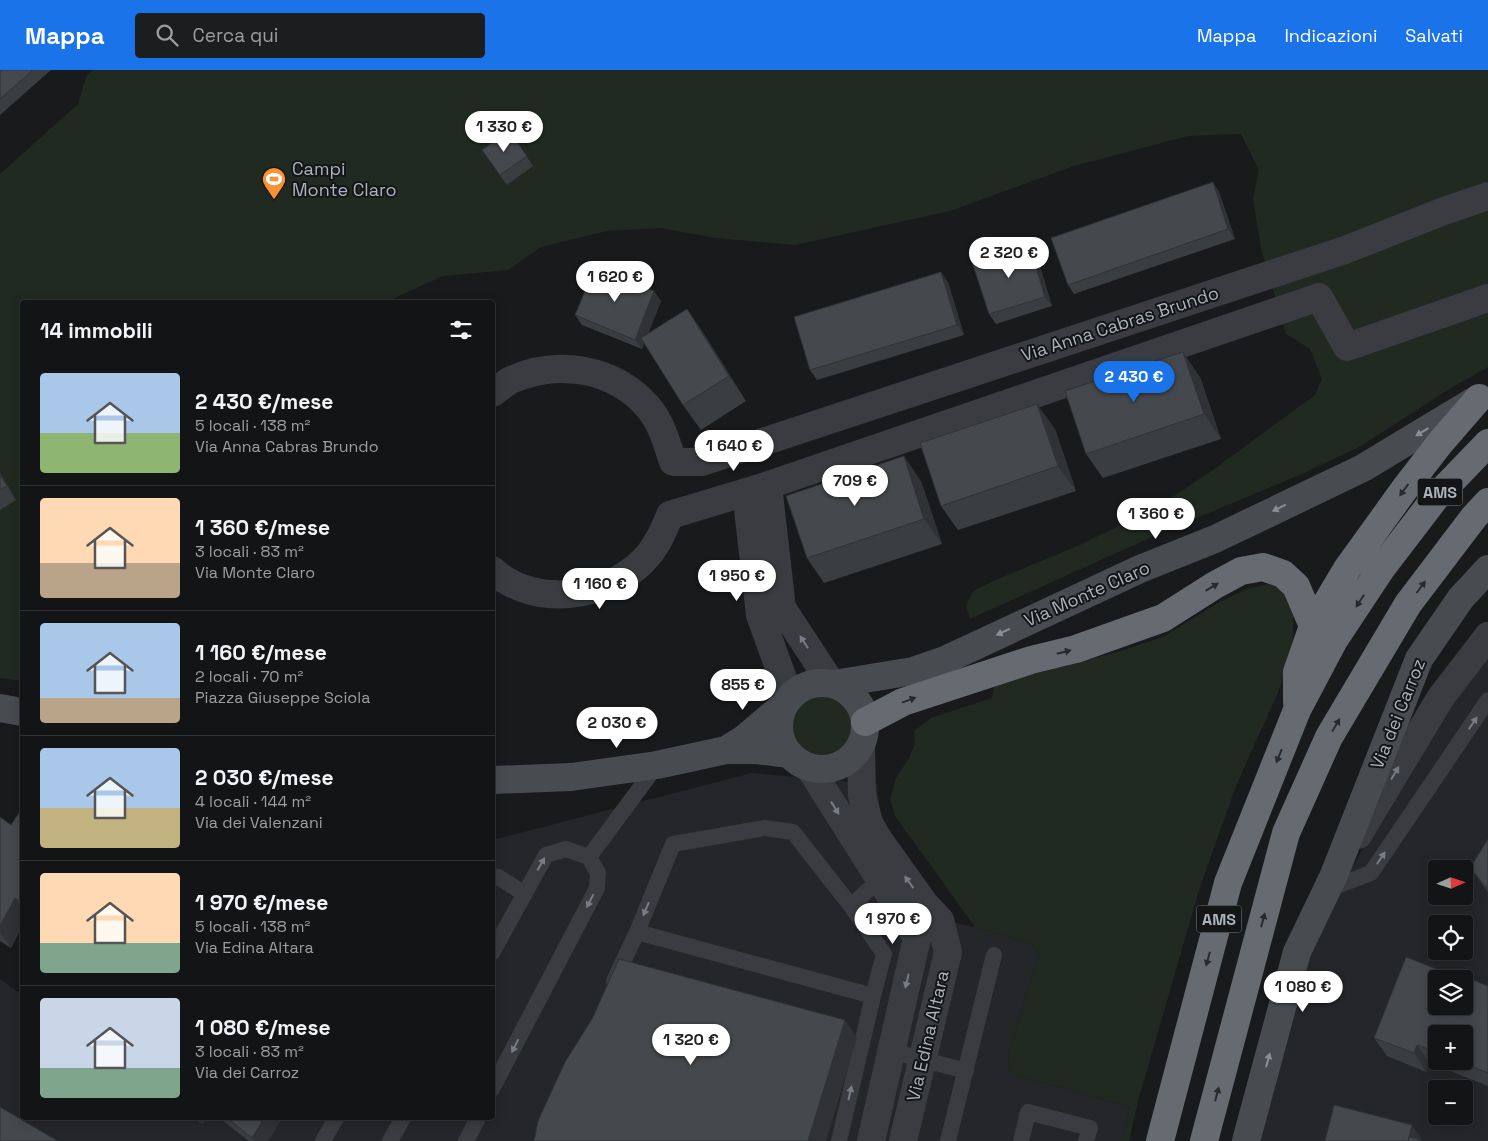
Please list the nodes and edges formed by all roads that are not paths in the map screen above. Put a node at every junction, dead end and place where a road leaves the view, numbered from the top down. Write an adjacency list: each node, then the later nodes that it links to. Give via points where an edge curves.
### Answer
1 (1488, 196): 6 (street, Via Anna Cabras Brundo, via 1345,250)
2 (1488, 298): 7 (street, via 1347,347 1319,297)
3 (495, 391): 6 (street, Via Anna Cabras Brundo, via 510,380 539,370 569,368 598,374 626,387 648,407 664,433 674,462 702,462)
4 (1483, 395): 11 (highway, one-way to 11, via 1401,494 1347,569); 13 (street, Via Monte Claro, one-way to 13, via 1363,468 1215,539 1140,569 945,660 913,671)
5 (1488, 443): 17 (highway, AMS, one-way to 17, via 1436,497 1381,569 1334,640)
6 (749, 445): 7 (street)
7 (758, 488): 10 (street, via 670,515 659,539 643,560 622,578 598,589 572,594 546,593 520,586); 13 (street, one-way to 7, via 782,608); 15 (street, via 760,615)
8 (1488, 502): 52 (highway, AMS, one-way to 8, via 1286,833 1329,737 1408,604)
9 (1488, 568): 27 (street, Via dei Carroz, via 1461,598 1419,659)
10 (495, 572)
11 (1313, 626): 17 (highway, via 1297,672); 19 (highway, one-way to 11, via 904,702 1031,660 1076,649 1163,618 1241,571 1263,567 1283,574 1296,586)
12 (1488, 636): 27 (street, Via dei Carroz, one-way to 12, via 1441,697)
13 (832, 684): 15 (street, via 822,682 804,687); 19 (street, via 856,699 862,710)
14 (1488, 700): 27 (lane, one-way to 14, via 1371,873)
15 (787, 702): 20 (street, via 746,738); 21 (street, via 781,714 779,731 783,743)
16 (0, 708): 18 (street)
17 (1297, 710): 51 (highway, AMS, one-way to 51, via 1228,883)
18 (20, 712)
19 (863, 733): 21 (street, via 854,755 833,768 821,769); 36 (street, Via Edina Altara, one-way to 19, via 948,952 940,920 924,903 869,823 862,795)
20 (726, 750): 21 (street, via 756,750); 22 (street)
21 (799, 760): 26 (street, Via Edina Altara, one-way to 26)
22 (657, 765): 23 (street, via 570,777); 24 (lane)
23 (495, 780)
24 (590, 857): 28 (lane, one-way to 24, via 546,855 566,850); 38 (lane, one-way to 38, via 598,873 597,888)
25 (495, 876): 28 (lane)
26 (880, 879): 29 (lane); 35 (street, Via Edina Altara, one-way to 35, via 917,938)
27 (1330, 882): 53 (street, Via dei Carroz, one-way to 27, via 1297,952)
28 (525, 894): 31 (lane)
29 (851, 906): 30 (lane, one-way to 30, via 793,832 765,828 674,844); 34 (lane, via 884,954)
30 (637, 932): 33 (lane); 34 (lane)
31 (495, 948)
32 (994, 955): 37 (lane)
33 (608, 993)
34 (873, 996): 45 (lane, one-way to 34)
35 (891, 1051): 36 (lane); 46 (street, Via Edina Altara)
36 (922, 1059): 37 (lane); 47 (street, Via Edina Altara)
37 (966, 1070): 48 (lane)
38 (495, 1083)
39 (335, 1120): 42 (lane)
40 (402, 1120): 43 (lane)
41 (477, 1120): 44 (lane)
42 (323, 1141)
43 (390, 1141)
44 (466, 1141)
45 (840, 1141)
46 (871, 1141)
47 (903, 1141)
48 (948, 1141)
49 (1021, 1141): 50 (lane, via 1028,1112 1090,1128)
50 (1086, 1141)
51 (1160, 1141)
52 (1204, 1141)
53 (1246, 1141)

